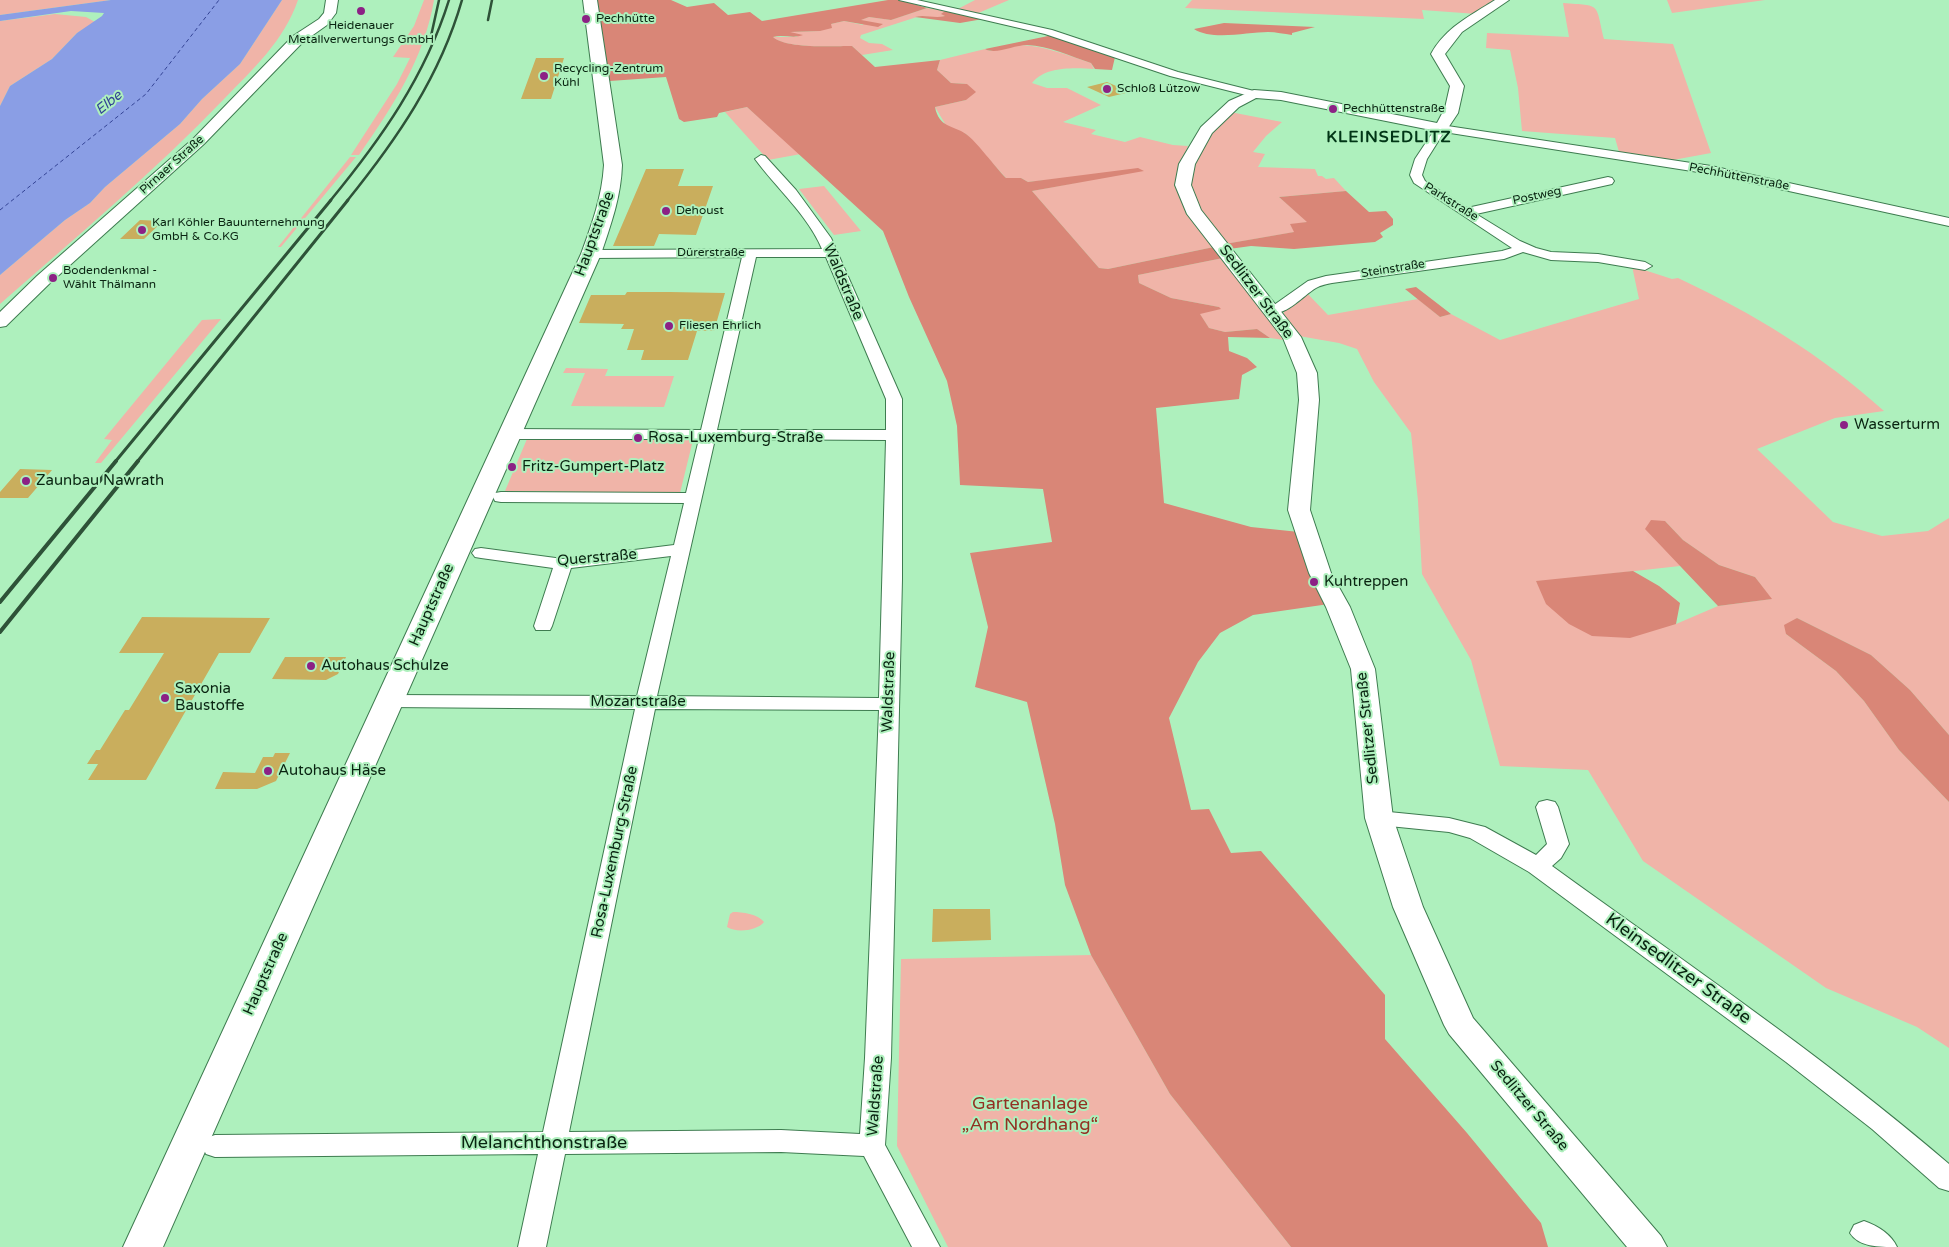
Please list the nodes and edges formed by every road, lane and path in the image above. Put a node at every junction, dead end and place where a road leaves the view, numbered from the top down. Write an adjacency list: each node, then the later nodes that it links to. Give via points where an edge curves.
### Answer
1 (332, 0): 17 (street, Pirnaer Straße, via 330,13 323,22 292,45 199,141)
2 (590, 0): 14 (main road, Hauptstraße, via 613,165 608,208)
3 (904, 0): 5 (street, Pechhüttenstraße, via 1048,32 1146,65)
4 (1503, 0): 6 (street, Parkstraße, via 1458,29 1442,44 1438,54 1440,61 1457,86 1449,118)
5 (1258, 94): 6 (street, Pechhüttenstraße); 16 (street, Sedlitzer Straße, via 1234,104 1206,130 1186,164 1183,185 1193,211)
6 (1441, 128): 9 (street, Parkstraße, via 1421,160 1416,175 1426,187); 10 (street, Pechhüttenstraße, via 1711,170)
7 (761, 159): 13 (street, Waldstraße, via 792,193)
8 (1608, 181): 9 (street, Postweg)
9 (1466, 212): 11 (street, Parkstraße)
10 (1949, 222)
11 (1522, 248): 15 (street, Parkstraße, via 1540,254 1598,258); 16 (street, Steinstraße, via 1504,255 1331,279 1314,284)
12 (750, 253): 13 (street, Dürerstraße); 14 (street, Dürerstraße); 19 (street, Rosa-Luxemburg-Straße)
13 (831, 253): 20 (street, Waldstraße, via 894,399)
14 (591, 254): 18 (main road, Hauptstraße)
15 (1645, 266)
16 (1271, 310): 31 (street, Sedlitzer Straße, via 1292,337 1307,373 1309,400 1299,510 1320,572 1363,669)
17 (0, 322)
18 (508, 434): 19 (street); 27 (main road, Hauptstraße)
19 (709, 435): 20 (street); 22 (street, Rosa-Luxemburg-Straße)
20 (895, 436): 29 (street, Waldstraße)
21 (501, 497): 22 (street)
22 (695, 498): 23 (street, Rosa-Luxemburg-Straße)
23 (683, 548): 25 (street, Querstraße); 28 (street, Rosa-Luxemburg-Straße)
24 (482, 553): 25 (street, Querstraße)
25 (563, 564): 26 (street)
26 (543, 626)
27 (388, 701): 28 (street, Mozartstraße); 37 (main road, Hauptstraße)
28 (646, 702): 29 (street, Mozartstraße); 33 (street, Rosa-Luxemburg-Straße)
29 (889, 704): 35 (street, Waldstraße, via 878,1058)
30 (1547, 807): 32 (street, via 1558,844 1553,853)
31 (1379, 818): 32 (street, Kleinsedlitzer Straße, via 1449,825 1477,832); 40 (street, Sedlitzer Straße, via 1408,908 1460,1025)
32 (1537, 866): 36 (street, Kleinsedlitzer Straße, via 1795,1055)
33 (554, 1143): 34 (street, Melanchthonstraße); 35 (street, Melanchthonstraße, via 781,1141); 38 (street, Rosa-Luxemburg-Straße)
34 (215, 1146)
35 (872, 1146): 39 (street, Waldstraße)
36 (1947, 1174)
37 (144, 1247)
38 (532, 1247)
39 (926, 1247)
40 (1649, 1247)

